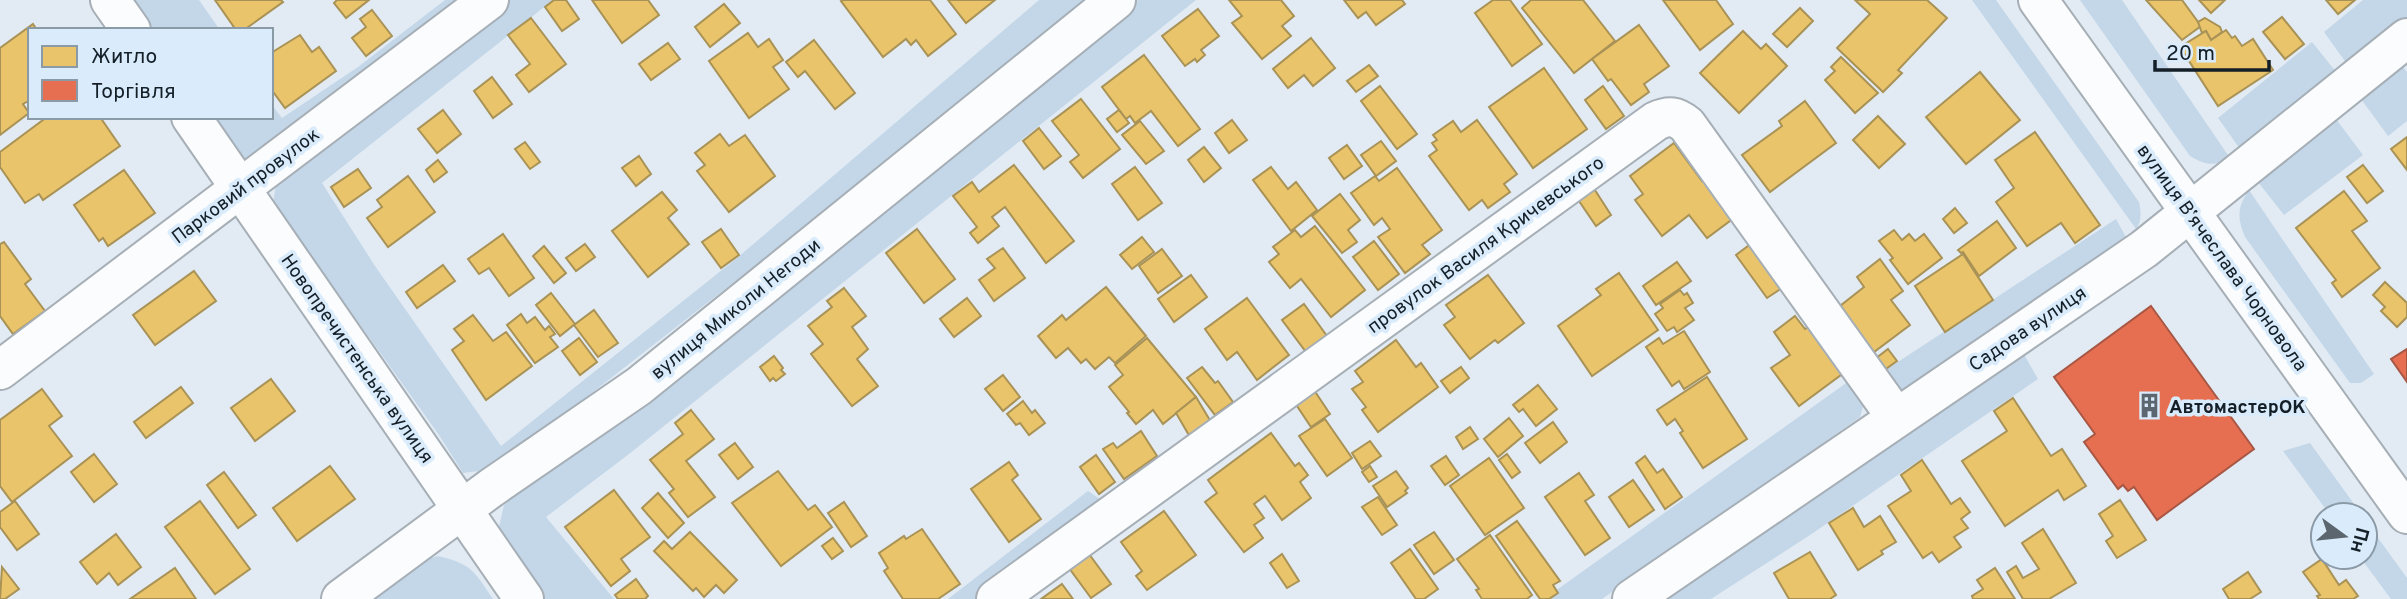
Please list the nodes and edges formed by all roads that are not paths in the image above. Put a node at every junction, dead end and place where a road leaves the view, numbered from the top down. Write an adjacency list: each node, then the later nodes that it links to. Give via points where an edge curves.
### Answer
1 (110, 0): 5 (street)
2 (489, 0): 8 (street, Парковий провулок)
3 (1116, 0): 12 (street, вулиця Миколи Негоди, via 639,386)
4 (2038, 0): 9 (street, вулиця Вʼячеслава Чорновола)
5 (130, 28)
6 (2407, 38): 9 (street, Садова вулиця)
7 (192, 119): 8 (street, Новопречистенська вулиця)
8 (240, 189): 10 (street, Парковий провулок); 12 (street, Новопречистенська вулиця)
9 (2191, 211): 11 (street, Садова вулиця, via 2144,249); 13 (street, вулиця Вʼячеслава Чорновола)
10 (0, 370)
11 (1896, 416): 16 (street, провулок Василя Кричевського, via 1687,125 1667,116); 17 (street, Садова вулиця)
12 (463, 508): 14 (street, вулиця Миколи Негоди); 15 (street, Новопречистенська вулиця)
13 (2407, 514)
14 (341, 599)
15 (524, 599)
16 (996, 599)
17 (1632, 599)

